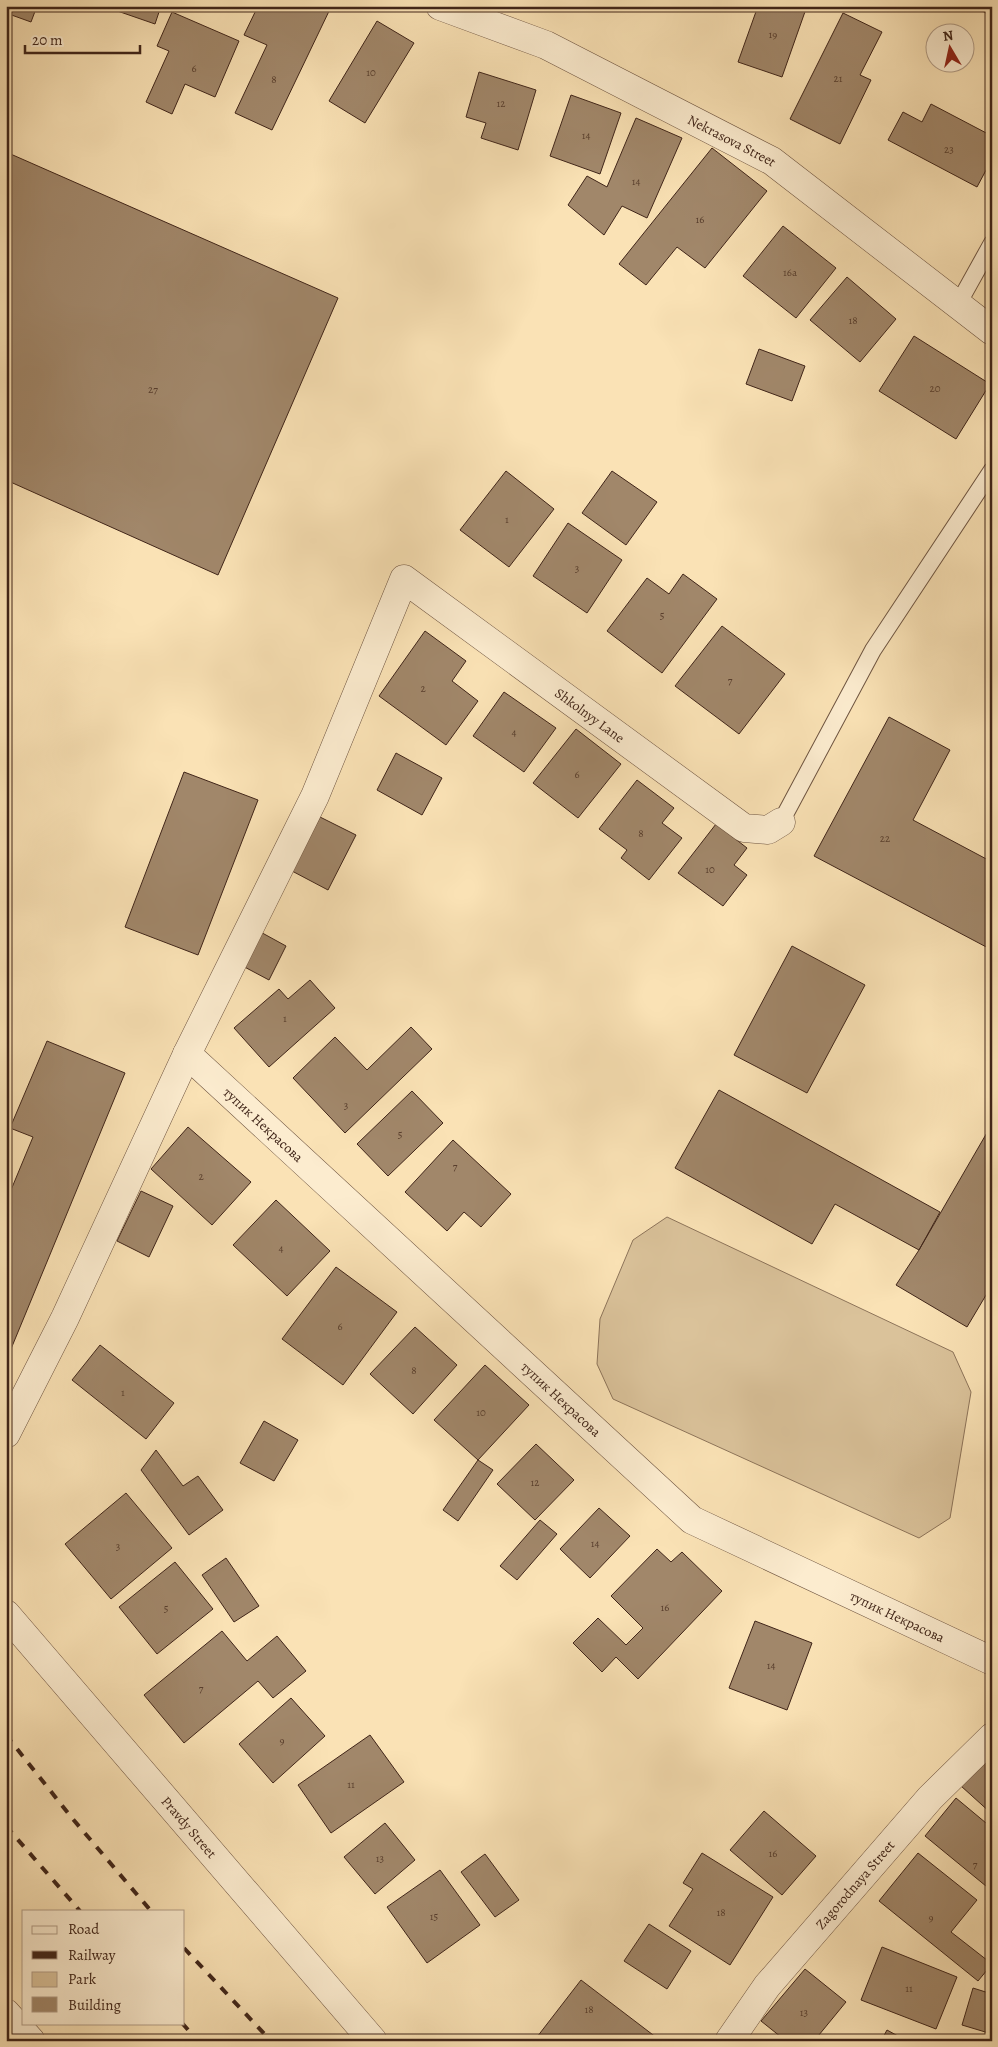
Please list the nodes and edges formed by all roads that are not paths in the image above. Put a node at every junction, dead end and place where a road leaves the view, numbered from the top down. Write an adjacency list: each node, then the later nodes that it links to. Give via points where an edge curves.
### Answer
1 (440, 6): 3 (street, Nekrasova Street, via 546,45 772,162)
2 (992, 243): 3 (lane)
3 (957, 306): 4 (street, Nekrasova Street)
4 (992, 331)
5 (992, 470): 6 (lane, via 873,650)
6 (781, 822): 7 (street, Shkolnyy Lane, via 768,830 744,828 404,579 315,796)
7 (187, 1054): 8 (street); 10 (street, тупик Некрасова, via 692,1520)
8 (6, 1434)
9 (6, 1614): 14 (street, Pravdy Street)
10 (992, 1661)
11 (992, 1737): 15 (street, Zagorodnaya Street, via 930,1798 766,1986)
12 (6, 2013): 13 (street)
13 (31, 2041)
14 (373, 2041)
15 (729, 2041)

